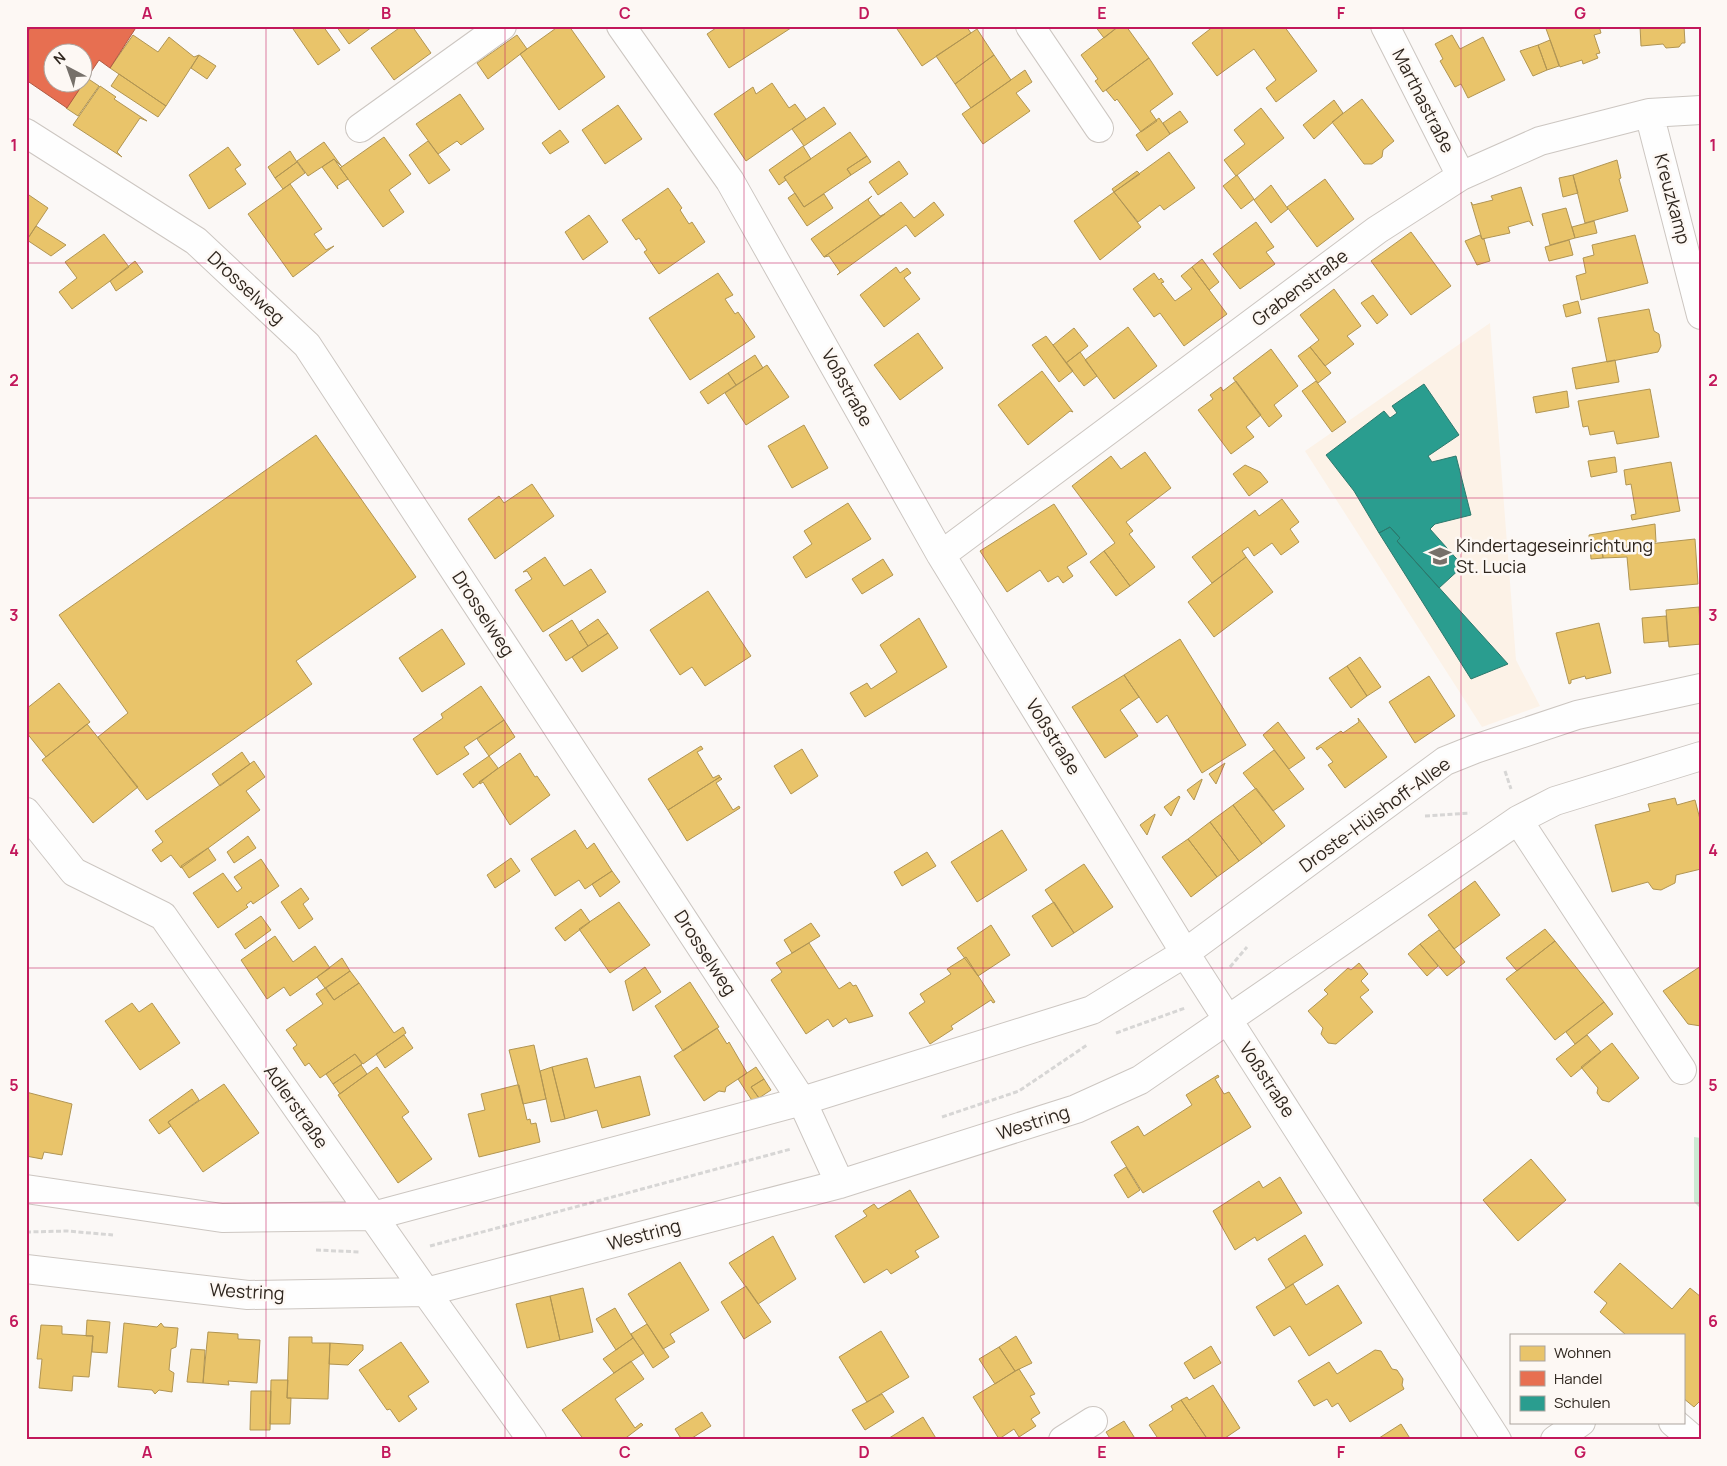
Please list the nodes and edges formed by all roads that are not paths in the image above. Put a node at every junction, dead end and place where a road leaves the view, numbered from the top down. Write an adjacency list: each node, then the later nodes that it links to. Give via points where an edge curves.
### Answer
1 (502, 26): 7 (street)
2 (621, 26): 12 (street, Voßstraße, via 730,181)
3 (1030, 26): 8 (street)
4 (1385, 26): 10 (street, Marthastraße)
5 (1701, 110): 6 (street, Grabenstraße)
6 (1649, 113): 10 (street, Grabenstraße, via 1540,141); 11 (street, Kreuzkamp)
7 (360, 128)
8 (1099, 128)
9 (26, 133): 20 (street, Drosselweg, via 196,241 307,345)
10 (1461, 176): 12 (street, Grabenstraße, via 1377,230)
11 (1701, 315)
12 (941, 555): 17 (street, Voßstraße)
13 (1701, 688): 17 (street, Droste-Hülshoff-Allee, via 1577,716 1445,761)
14 (1701, 756): 16 (street, via 1555,802)
15 (26, 812): 23 (street, Adlerstraße, via 74,872 163,916)
16 (1518, 820): 18 (street); 19 (street)
17 (1185, 953): 18 (street, Voßstraße); 20 (street, via 1092,1010)
18 (1229, 1020): 21 (street, Westring, via 1140,1080 1076,1109); 31 (street, Voßstraße)
19 (1682, 1070)
20 (802, 1101): 21 (street, Drosselweg); 23 (street)
21 (840, 1184): 25 (street, Westring)
22 (26, 1189): 23 (street, via 222,1218)
23 (373, 1216): 25 (street, Adlerstraße)
24 (26, 1269): 25 (street, Westring, via 248,1295)
25 (426, 1292): 29 (street, Adlerstraße)
26 (1093, 1421): 30 (street)
27 (1578, 1424): 32 (street)
28 (1675, 1424): 33 (street)
29 (532, 1440)
30 (1063, 1440)
31 (1498, 1440)
32 (1555, 1440)
33 (1694, 1440)

